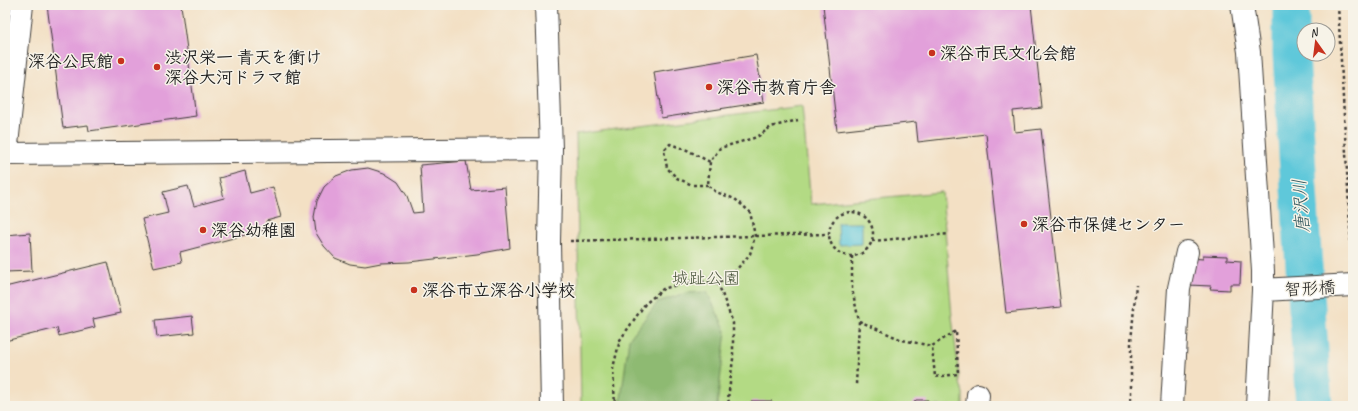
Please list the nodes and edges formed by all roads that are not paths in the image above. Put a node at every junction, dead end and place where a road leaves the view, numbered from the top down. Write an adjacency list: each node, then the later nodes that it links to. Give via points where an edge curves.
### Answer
1 (22, 5): 5 (street)
2 (546, 5): 4 (street)
3 (1242, 5): 8 (street, via 1249,52)
4 (551, 149): 5 (street); 9 (street, via 549,242)
5 (6, 154)
6 (1187, 252): 10 (street, via 1179,288)
7 (1351, 279): 8 (street, 智形橋)
8 (1267, 290): 11 (street)
9 (552, 406)
10 (1172, 406)
11 (1257, 406)

